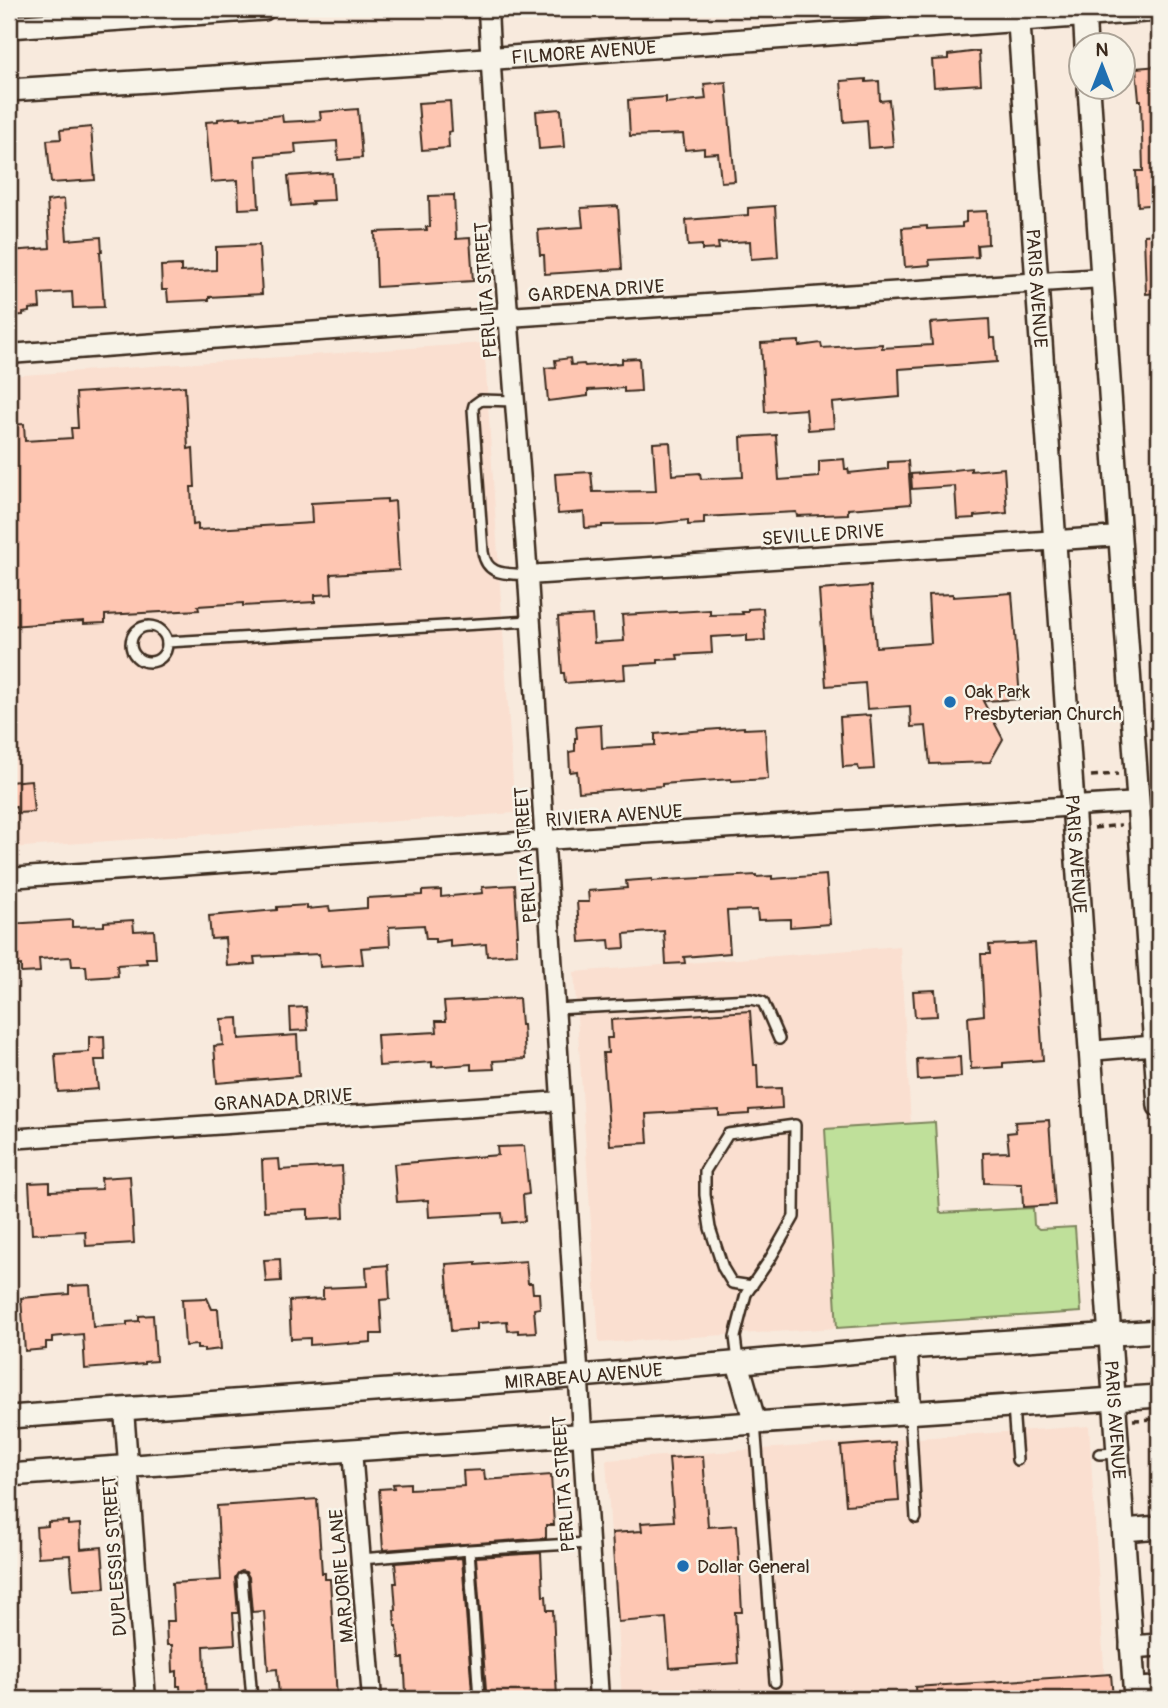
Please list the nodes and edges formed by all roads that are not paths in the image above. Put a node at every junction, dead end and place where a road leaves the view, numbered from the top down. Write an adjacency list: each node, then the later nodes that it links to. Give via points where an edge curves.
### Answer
1 (264, 9): 6 (street)
2 (488, 9): 8 (street, PERLITA STREET)
3 (1159, 10): 4 (street, FILMORE AVENUE)
4 (1084, 12): 5 (street, FILMORE AVENUE); 7 (street)
5 (1018, 14): 8 (street, FILMORE AVENUE); 12 (street, PARIS AVENUE)
6 (9, 27)
7 (1086, 32)
8 (490, 59): 9 (street, FILMORE AVENUE); 13 (street, PERLITA STREET)
9 (9, 90)
10 (1090, 102): 11 (street)
11 (1102, 278): 12 (street, GARDENA DRIVE); 16 (street)
12 (1037, 282): 13 (street, GARDENA DRIVE); 17 (street, PARIS AVENUE)
13 (508, 317): 14 (street, GARDENA DRIVE); 15 (street, PERLITA STREET)
14 (9, 354)
15 (515, 401): 18 (street, PERLITA STREET); 18 (lane, via 481,400 473,409 483,552 487,566 494,571)
16 (1120, 536): 17 (street, SEVILLE DRIVE); 21 (street)
17 (1055, 540): 18 (street, SEVILLE DRIVE); 22 (street, PARIS AVENUE)
18 (528, 575): 19 (street, PERLITA STREET)
19 (531, 621): 20 (lane); 23 (street, PERLITA STREET)
20 (167, 642): 20 (lane, via 164,653 150,662 134,654 131,642 136,631 147,626 158,628)
21 (1139, 802): 22 (street, RIVIERA AVENUE); 27 (street)
22 (1073, 806): 23 (street, RIVIERA AVENUE); 28 (street, PARIS AVENUE)
23 (545, 840): 24 (street, RIVIERA AVENUE); 25 (street, PERLITA STREET)
24 (9, 878)
25 (555, 1009): 26 (lane, via 751,999 763,1002); 29 (street, PERLITA STREET)
26 (779, 1039)
27 (1157, 1046): 28 (street); 30 (street)
28 (1090, 1051): 34 (street, PARIS AVENUE)
29 (561, 1101): 31 (street, GRANADA DRIVE); 37 (street, PERLITA STREET)
30 (1159, 1106)
31 (9, 1139)
32 (751, 1286): 32 (lane, via 794,1217 795,1125 728,1134 705,1171 710,1228 723,1268 732,1283); 36 (lane, via 735,1337)
33 (1159, 1331): 34 (street, MIRABEAU AVENUE)
34 (1110, 1335): 35 (street, MIRABEAU AVENUE); 39 (street, PARIS AVENUE)
35 (906, 1348): 36 (street, MIRABEAU AVENUE); 42 (street)
36 (738, 1363): 37 (street, MIRABEAU AVENUE); 44 (street)
37 (577, 1377): 41 (street, MIRABEAU AVENUE); 45 (street, PERLITA STREET)
38 (1159, 1396): 39 (street)
39 (1115, 1399): 40 (street); 52 (street, PARIS AVENUE, via 1108,1454)
40 (1013, 1407): 42 (street); 47 (lane)
41 (124, 1409): 43 (street, MIRABEAU AVENUE); 48 (street, DUPLESSIS STREET)
42 (910, 1414): 44 (street); 50 (lane)
43 (9, 1417)
44 (755, 1423): 45 (street); 59 (lane)
45 (580, 1434): 46 (street); 53 (street, PERLITA STREET)
46 (352, 1450): 48 (street); 55 (street, MARJORIE LANE)
47 (1017, 1460)
48 (128, 1467): 49 (street); 62 (street, DUPLESSIS STREET)
49 (9, 1475)
50 (916, 1518)
51 (1159, 1527): 52 (street)
52 (1124, 1530): 58 (street, PARIS AVENUE)
53 (588, 1543): 54 (lane); 66 (street, PERLITA STREET)
54 (469, 1550): 55 (lane); 65 (lane)
55 (361, 1559): 64 (street, MARJORIE LANE)
56 (242, 1578): 63 (lane)
57 (1159, 1645): 58 (street)
58 (1131, 1647): 61 (street, PARIS AVENUE)
59 (775, 1682)
60 (1159, 1686): 61 (street)
61 (1135, 1694)
62 (146, 1699)
63 (251, 1699)
64 (372, 1699)
65 (480, 1699)
66 (598, 1699)

